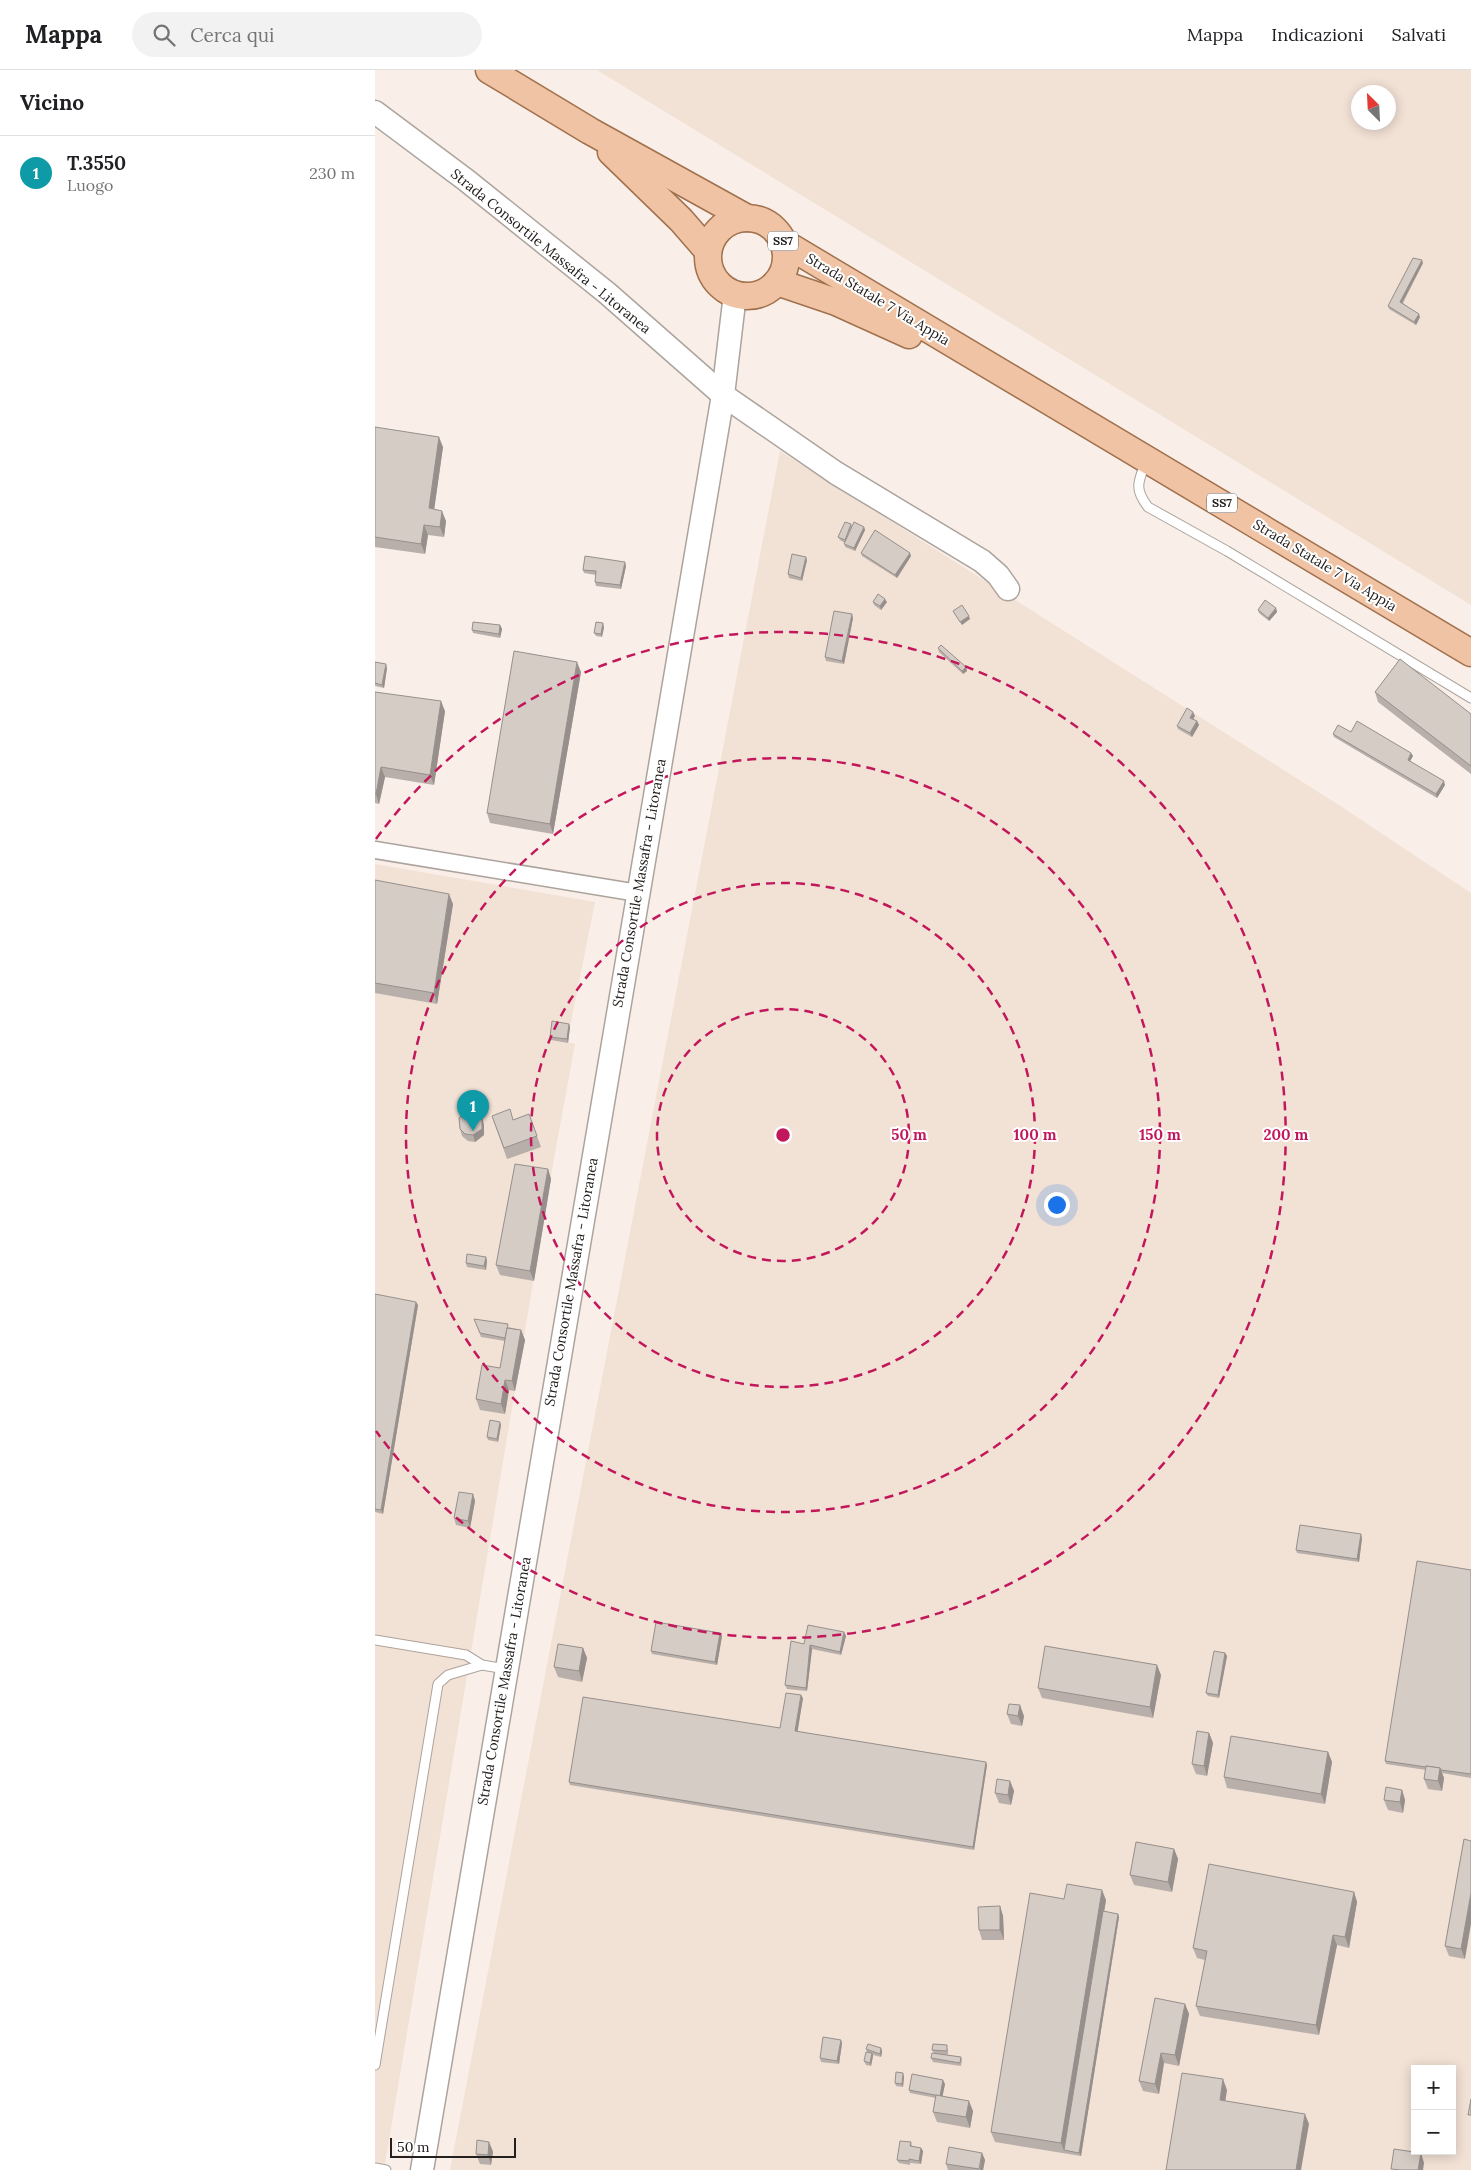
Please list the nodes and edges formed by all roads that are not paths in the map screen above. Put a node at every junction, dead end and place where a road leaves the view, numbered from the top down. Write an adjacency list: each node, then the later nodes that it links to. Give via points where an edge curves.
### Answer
1 (489, 70): 3 (main road, Strada Statale 7 Via Appia / SS7)
2 (375, 112): 10 (street, Strada Consortile Massafra - Litoranea, via 607,293)
3 (589, 131): 4 (main road, Strada Statale 7 Via Appia / SS7); 6 (main road, Strada Statale 7 Via Appia / SS7, via 681,220)
4 (747, 218): 5 (main road, Strada Statale 7 Via Appia / SS7, via 769,224); 6 (main road, via 736,219 717,231)
5 (784, 243): 7 (main road, Strada Statale 7 Via Appia / SS7, via 786,264); 9 (main road, Strada Statale 7 Via Appia / SS7)
6 (708, 251): 8 (main road, Strada Statale 7 Via Appia / SS7, via 711,273 725,290)
7 (777, 282): 8 (main road, via 758,294); 9 (main road, Strada Statale 7 Via Appia / SS7, via 835,302 919,339)
8 (735, 294): 10 (street, Strada Consortile Massafra - Litoranea)
9 (971, 355): 11 (main road, Strada Statale 7 Via Appia / SS7)
10 (723, 394): 12 (street, Strada Consortile Massafra - Litoranea, via 836,474 982,561 999,574); 16 (street, Strada Consortile Massafra - Litoranea)
11 (1147, 459): 13 (main road, Strada Statale 7 Via Appia / SS7); 14 (lane, via 1138,483 1139,496 1149,507)
12 (1007, 588)
13 (1471, 653)
14 (1471, 698)
15 (375, 850): 16 (street)
16 (638, 893): 19 (street, Strada Consortile Massafra - Litoranea)
17 (375, 1640): 18 (lane, via 466,1655)
18 (482, 1666): 19 (lane); 20 (lane, via 449,1675 438,1684)
19 (506, 1669): 24 (street, Strada Consortile Massafra - Litoranea)
20 (377, 2043): 21 (lane)
21 (375, 2064)
22 (375, 2168): 23 (lane)
23 (386, 2170)
24 (422, 2170)

